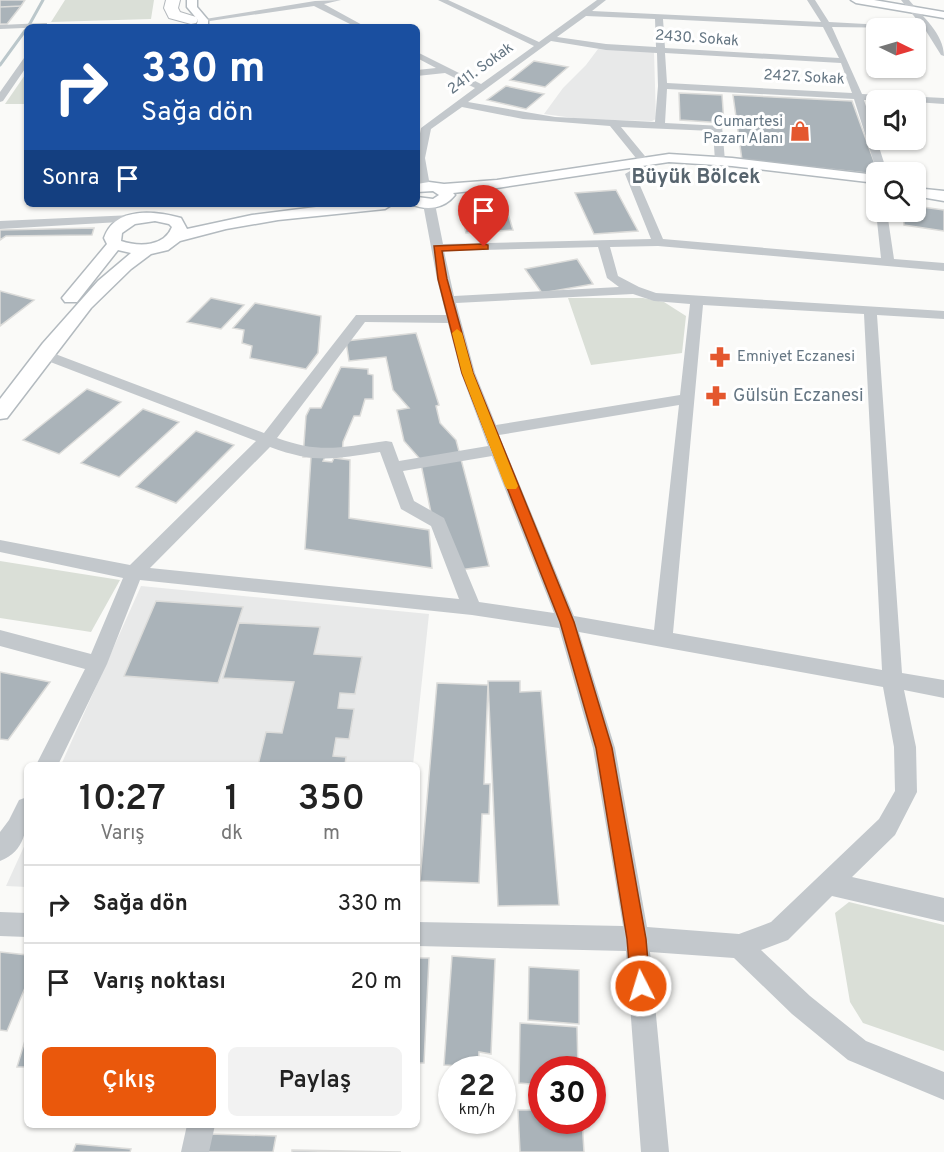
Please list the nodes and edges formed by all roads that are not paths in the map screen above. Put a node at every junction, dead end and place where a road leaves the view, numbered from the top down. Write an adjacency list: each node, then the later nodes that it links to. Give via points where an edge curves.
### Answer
1 (173, 0): 16 (highway, via 174,15)
2 (184, 0): 16 (main road, via 183,9)
3 (192, 0): 16 (main road)
4 (203, 0): 16 (highway)
5 (337, 0): 11 (street)
6 (442, 0): 26 (street)
7 (601, 0): 14 (street, 2411. Sokak)
8 (811, 0): 18 (street)
9 (856, 0): 12 (main road)
10 (884, 0): 12 (main road)
11 (315, 3): 16 (street); 17 (street)
12 (908, 5): 13 (main road); 23 (street)
13 (944, 12)
14 (584, 13): 15 (street); 25 (street, 2411. Sokak)
15 (659, 16): 18 (street, via 717,14); 27 (street)
16 (197, 23)
17 (356, 24)
18 (828, 25): 21 (street); 30 (street)
19 (0, 27): 20 (street)
20 (24, 27)
21 (866, 27)
22 (926, 30): 23 (street)
23 (930, 30): 24 (street); 28 (street)
24 (944, 31)
25 (549, 38): 26 (street, 2411. Sokak); 27 (street, 2430. Sokak)
26 (539, 45): 35 (street, 2411. Sokak)
27 (661, 50): 30 (street, 2430. Sokak); 34 (street)
28 (944, 53)
29 (420, 57): 32 (street)
30 (844, 61): 36 (street)
31 (24, 64): 37 (street)
32 (446, 70): 33 (street); 35 (street)
33 (420, 73)
34 (663, 86): 36 (street, 2427. Sokak); 41 (street)
35 (480, 87): 39 (street, 2411. Sokak)
36 (859, 95): 38 (street, 2427. Sokak); 45 (street)
37 (0, 99)
38 (944, 101)
39 (459, 103): 40 (street, via 494,113 547,120); 42 (street, 2411. Sokak)
40 (612, 123): 41 (street); 43 (street)
41 (660, 125): 44 (street, via 718,128)
42 (421, 129): 51 (street, 2411. Sokak, via 420,158)
43 (644, 161): 44 (main road); 51 (main road)
44 (720, 161): 47 (main road)
45 (879, 162)
46 (630, 174): 48 (main road, via 696,167); 51 (main road); 63 (street)
47 (866, 178)
48 (866, 186)
49 (926, 186): 50 (main road)
50 (944, 188)
51 (429, 194): 66 (street, 2411. Sokak)
52 (926, 194): 53 (main road)
53 (944, 196)
54 (139, 207): 58 (main road)
55 (286, 207): 59 (main road)
56 (359, 207): 62 (main road, via 236,221)
57 (158, 210): 58 (main road); 59 (main road)
58 (133, 219): 61 (street); 65 (main road, via 113,233)
59 (175, 221): 62 (main road, via 180,227)
60 (883, 222): 68 (street)
61 (2, 226)
62 (174, 238): 67 (main road)
63 (658, 242): 64 (street); 68 (street)
64 (603, 243): 66 (street); 70 (street, via 613,278)
65 (115, 244): 67 (main road, via 127,249); 76 (main road)
66 (437, 248): 72 (street, 2411. Sokak)
67 (147, 249): 75 (main road, via 126,263 82,305)
68 (888, 261): 69 (street)
69 (944, 267)
70 (634, 290): 71 (street, via 654,297); 72 (street)
71 (697, 301): 73 (street); 77 (street)
72 (451, 309): 79 (street, via 361,318); 80 (street, 2411. Sokak, via 468,373)
73 (870, 310): 74 (street); 89 (street)
74 (944, 315)
75 (45, 355): 78 (main road); 79 (street)
76 (0, 387)
77 (687, 399): 80 (street); 87 (street)
78 (0, 413)
79 (268, 439): 81 (street, via 299,452 322,455 386,446); 83 (street)
80 (494, 440): 81 (street); 85 (street, 2411. Sokak)
81 (393, 467): 84 (street, via 407,505 438,522)
82 (0, 546): 83 (street)
83 (134, 573): 84 (street); 88 (street)
84 (472, 608): 85 (street)
85 (567, 622): 87 (street); 99 (street, 2411. Sokak, via 604,748)
86 (0, 638): 88 (street)
87 (663, 638): 89 (street)
88 (97, 663): 91 (street)
89 (892, 679): 90 (street); 94 (street, via 904,747 906,792 887,828)
90 (944, 689)
91 (48, 762)
92 (24, 813): 93 (street)
93 (0, 850)
94 (828, 883): 95 (street); 100 (street, via 779,931)
95 (944, 910)
96 (0, 924): 97 (street)
97 (24, 925)
98 (420, 934): 99 (street)
99 (637, 939): 100 (street); 104 (street, 2411. Sokak)
100 (739, 946): 101 (street, via 857,1051)
101 (944, 1086)
102 (200, 1128): 103 (street)
103 (195, 1152)
104 (655, 1152)

